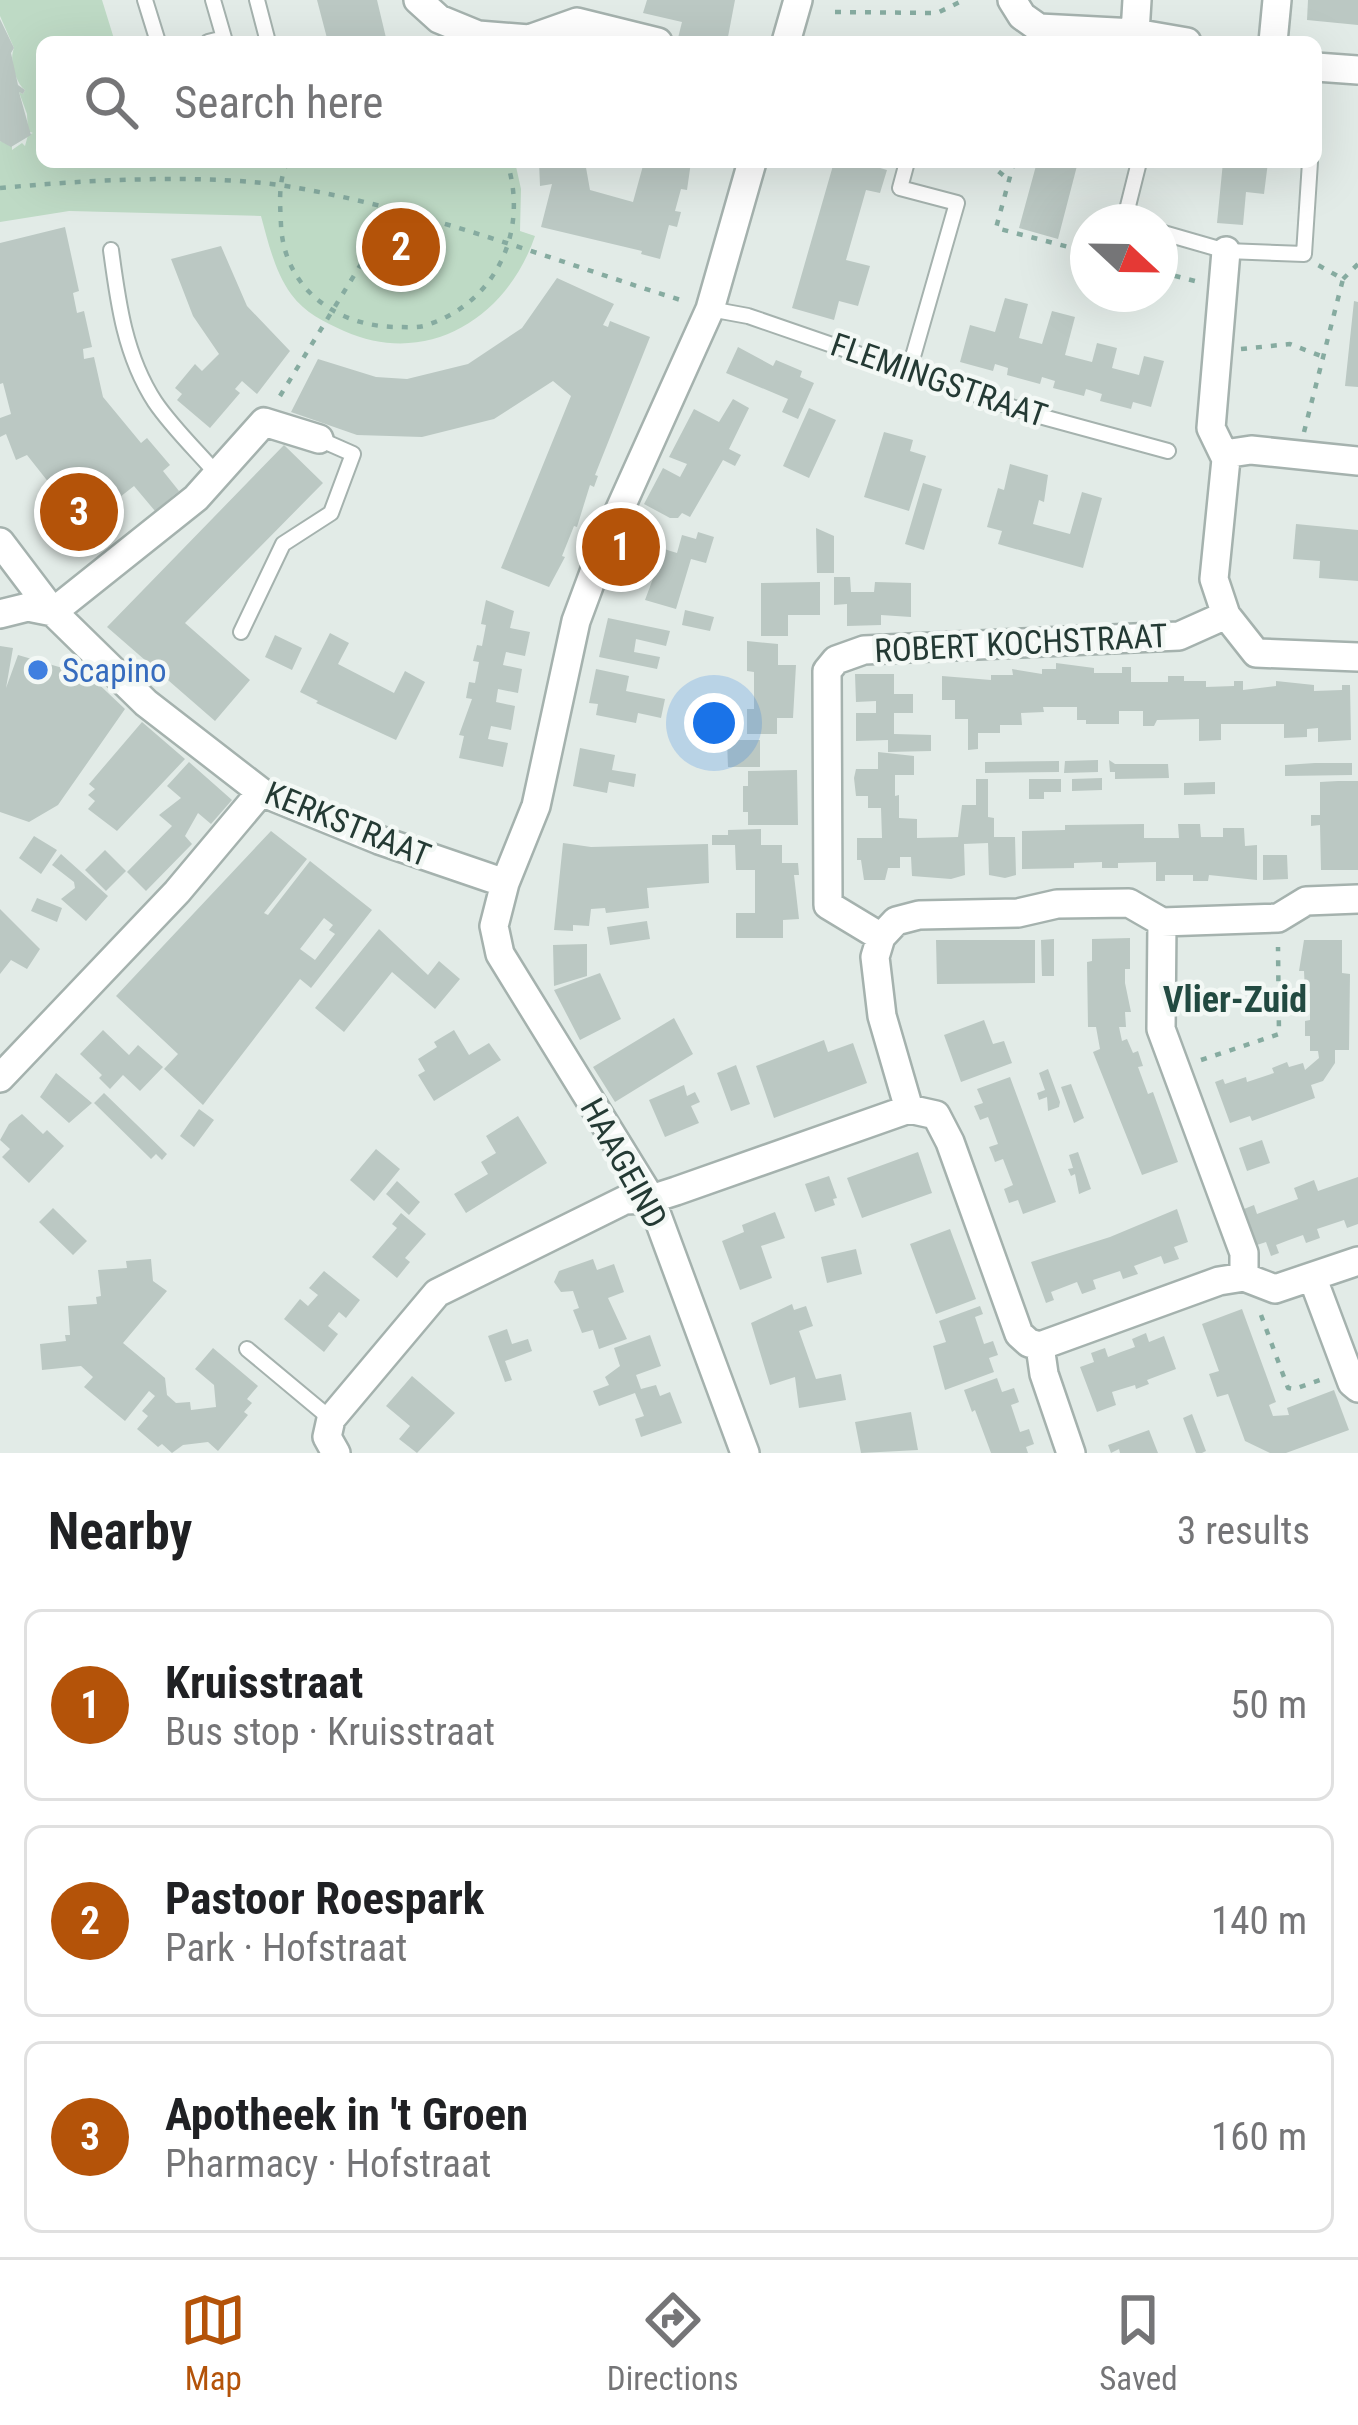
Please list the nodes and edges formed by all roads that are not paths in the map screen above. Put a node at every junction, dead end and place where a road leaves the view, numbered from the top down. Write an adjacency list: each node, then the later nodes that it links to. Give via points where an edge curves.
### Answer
1 (146, 0): 11 (lane)
2 (213, 0): 12 (lane)
3 (257, 0): 13 (lane)
4 (418, 0): 14 (street, via 439,19)
5 (798, 0): 17 (street)
6 (1012, 0): 10 (street, via 1039,28)
7 (1137, 0): 10 (street)
8 (1276, 0): 19 (street)
9 (581, 11): 15 (street); 16 (street)
10 (1135, 33): 18 (street)
11 (156, 36)
12 (223, 36)
13 (266, 36)
14 (485, 36)
15 (535, 36)
16 (643, 36)
17 (788, 36)
18 (1152, 36)
19 (1273, 36)
20 (1322, 67): 21 (street)
21 (1358, 70)
22 (750, 168): 30 (street, HAAGEIND)
23 (905, 168): 31 (lane, via 900,188 957,203)
24 (1137, 168): 26 (lane)
25 (1310, 168): 29 (lane, via 1304,254)
26 (1128, 204)
27 (1178, 237): 29 (lane)
28 (111, 250): 36 (lane, via 120,320 139,371)
29 (1226, 251): 34 (street, via 1211,428)
30 (710, 309): 31 (lane, FLEMINGSTRAAT); 44 (street, HAAGEIND, via 576,621 536,806)
31 (905, 372): 33 (lane, FLEMINGSTRAAT)
32 (319, 439): 36 (street, via 264,422); 41 (lane, via 353,454 331,513 283,544)
33 (1168, 451)
34 (1226, 458): 35 (street, via 1238,451); 40 (street, via 1214,580)
35 (1358, 460)
36 (216, 473): 38 (street, via 196,498)
37 (0, 542): 38 (street, KERKSTRAAT)
38 (53, 612): 39 (street); 43 (street, KERKSTRAAT, via 146,704)
39 (0, 614)
40 (1226, 615): 42 (street, via 1256,653); 47 (street, ROBERT KOCHSTRAAT, via 1179,636 864,650 836,660 826,671 828,905)
41 (242, 632)
42 (1358, 657)
43 (261, 792): 44 (street, KERKSTRAAT); 48 (street)
44 (505, 884): 50 (street, HAAGEIND, via 494,926 500,954)
45 (1358, 899): 46 (street, via 1306,901 1278,918)
46 (1162, 922): 47 (street, via 1129,903 1057,904 1018,914 919,915 896,921); 53 (street, via 1161,1029)
47 (881, 938): 49 (street, via 875,957 882,1016)
48 (0, 1078)
49 (909, 1109): 50 (street); 54 (street, via 935,1115 950,1142 1019,1334)
50 (651, 1199): 57 (street, via 625,1200 437,1292); 59 (street, HAAGEIND)
51 (1358, 1261): 52 (street)
52 (1312, 1279): 53 (street, via 1275,1289); 56 (street)
53 (1252, 1281): 54 (street, via 1219,1281)
54 (1040, 1346): 60 (street)
55 (247, 1349): 57 (lane)
56 (1353, 1379)
57 (331, 1419): 58 (street, via 327,1437)
58 (337, 1453)
59 (745, 1453)
60 (1072, 1453)

